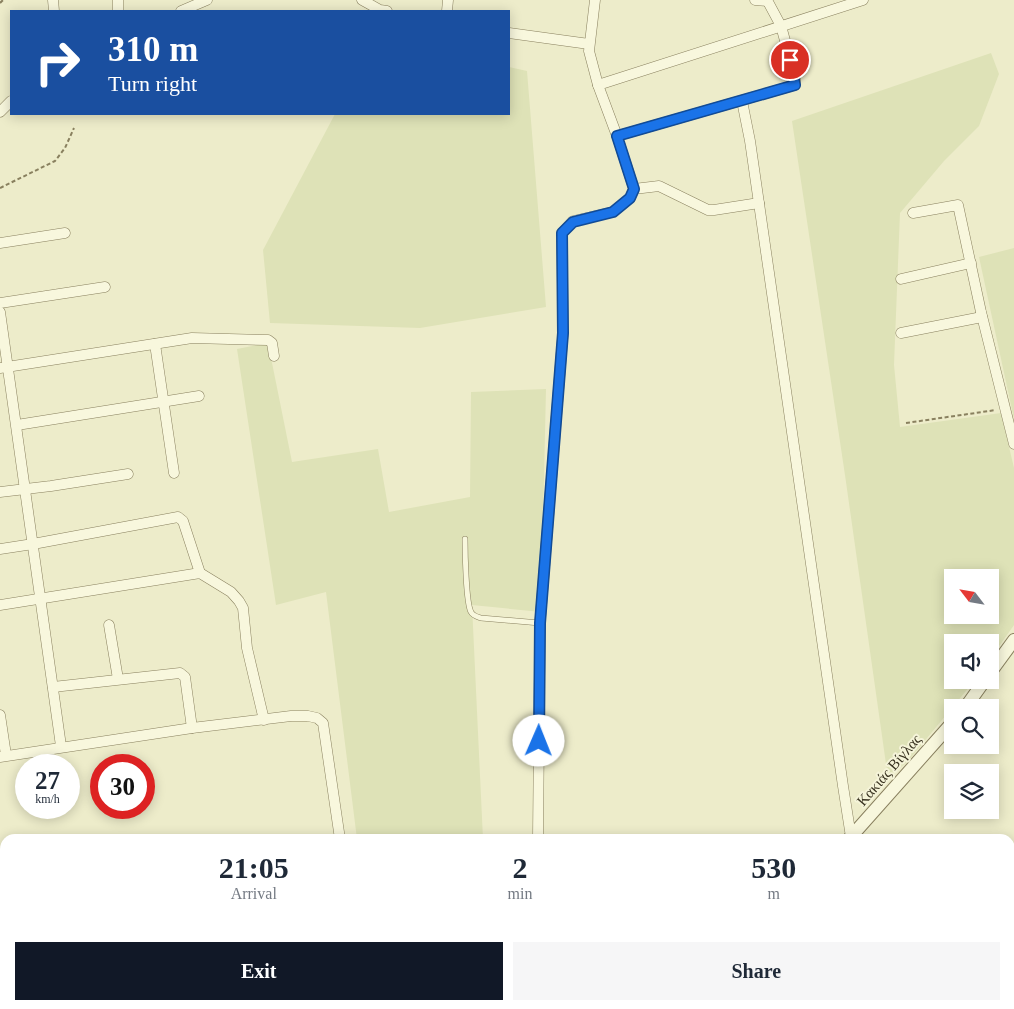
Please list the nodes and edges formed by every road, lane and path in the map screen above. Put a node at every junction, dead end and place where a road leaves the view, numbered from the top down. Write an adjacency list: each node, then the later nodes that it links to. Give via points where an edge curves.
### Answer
1 (3, 0): 8 (path)
2 (207, 0): 9 (street)
3 (362, 0): 10 (street)
4 (595, 0): 13 (street)
5 (755, 0): 7 (street)
6 (863, 0): 11 (street)
7 (767, 1): 11 (street)
8 (0, 3)
9 (183, 10)
10 (385, 10)
11 (781, 26): 14 (street); 15 (street, via 795,85)
12 (510, 33): 13 (street)
13 (590, 44): 14 (street)
14 (598, 85): 19 (street)
15 (742, 101): 19 (street); 22 (street)
16 (10, 102): 17 (street)
17 (0, 112)
18 (74, 128): 20 (path, via 55,161)
19 (617, 136): 21 (street)
20 (0, 188)
21 (634, 189): 22 (street, via 659,186 708,210); 52 (street, via 630,198 613,212 573,222 562,233 563,333)
22 (759, 204): 66 (street)
23 (913, 213): 26 (street, via 958,205)
24 (65, 233): 25 (street)
25 (0, 243)
26 (971, 263): 27 (street); 31 (street)
27 (901, 280)
28 (105, 287): 29 (street)
29 (0, 303)
30 (0, 312): 35 (street)
31 (982, 317): 32 (street); 38 (street)
32 (901, 333)
33 (155, 344): 34 (street, via 192,338 268,340 272,343); 35 (street); 37 (street)
34 (274, 356)
35 (4, 367): 40 (street)
36 (199, 396): 37 (street)
37 (164, 402): 40 (street); 42 (street)
38 (1006, 408): 39 (path); 41 (street)
39 (906, 423)
40 (16, 425): 44 (street)
41 (1014, 444)
42 (174, 473)
43 (128, 474): 44 (street)
44 (26, 488): 45 (street); 47 (street)
45 (0, 492)
46 (464, 539): 52 (lane, via 471,612 481,618)
47 (33, 544): 48 (street); 49 (street, via 178,517 183,521); 50 (street)
48 (0, 548)
49 (200, 573): 50 (street); 59 (street, via 231,592 239,601)
50 (40, 599): 51 (street); 57 (street)
51 (0, 605)
52 (540, 623): 65 (street)
53 (109, 625): 56 (street)
54 (1014, 640): 55 (street)
55 (999, 661)
56 (118, 679): 57 (street); 60 (street, via 180,673 185,677)
57 (52, 687): 62 (street)
58 (0, 715): 63 (street)
59 (264, 720): 60 (street); 64 (street, via 308,716 323,723)
60 (192, 728): 62 (street)
61 (944, 732): 67 (street, Κακιάς Βίγλας)
62 (61, 746): 63 (street)
63 (3, 756)
64 (339, 834)
65 (538, 834)
66 (850, 834)
67 (855, 834)

